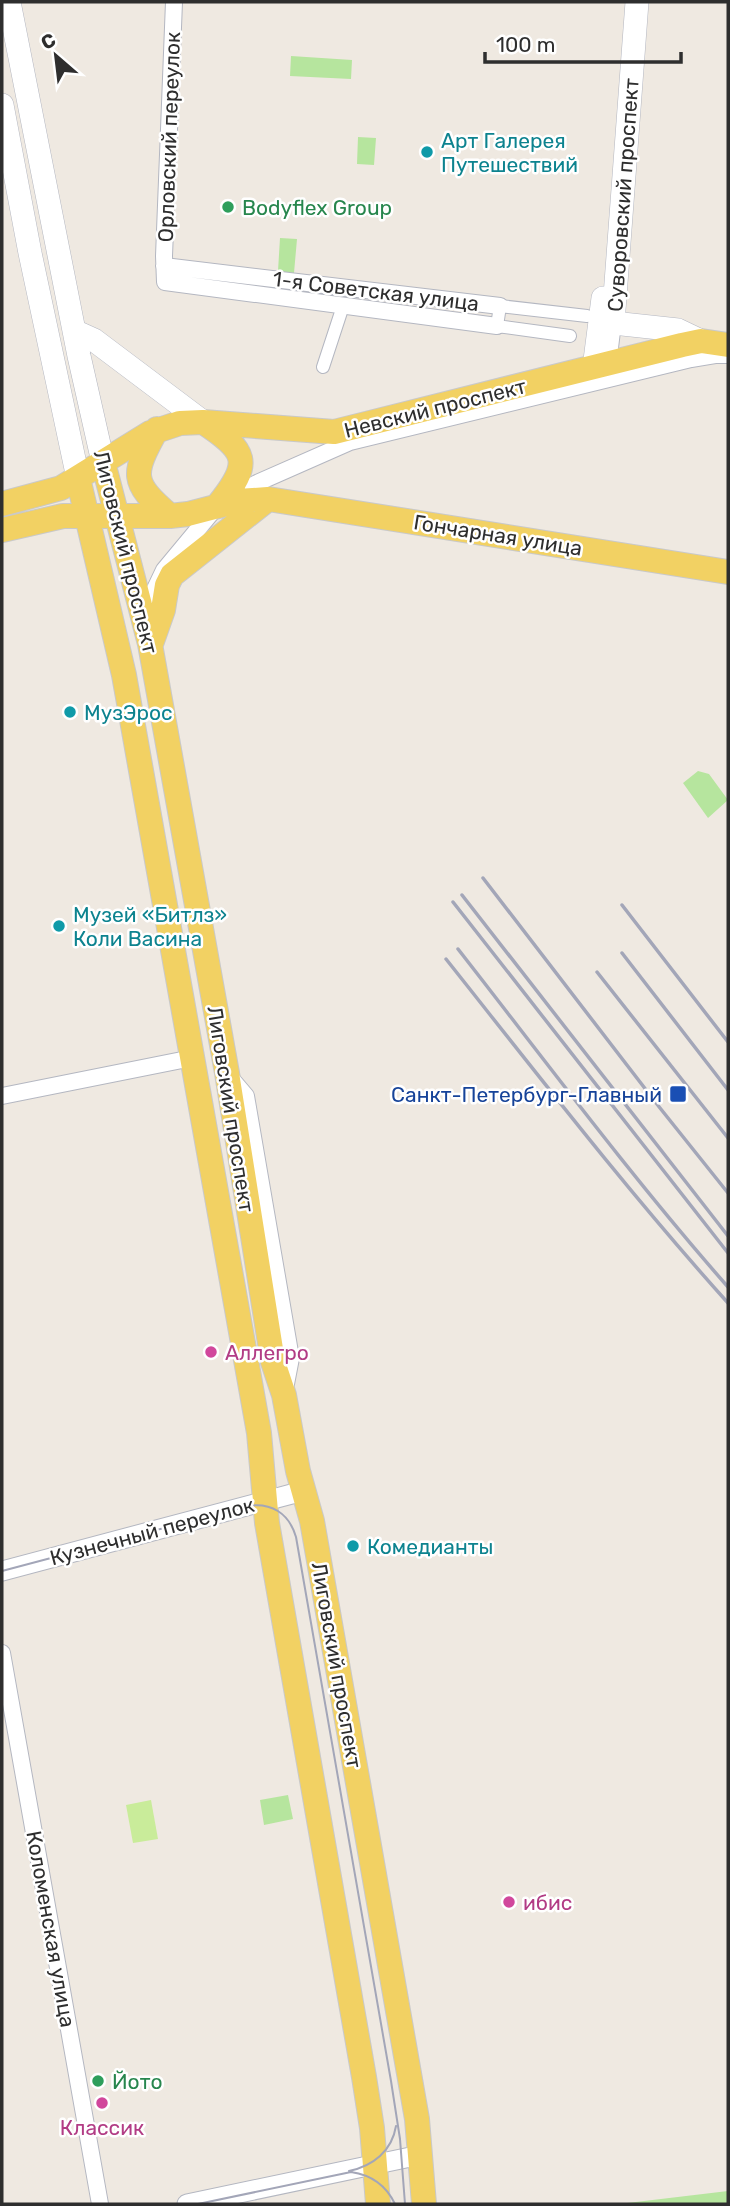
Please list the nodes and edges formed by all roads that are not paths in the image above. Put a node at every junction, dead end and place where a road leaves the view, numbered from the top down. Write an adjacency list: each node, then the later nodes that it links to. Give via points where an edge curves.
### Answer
1 (174, 2): 6 (street, Орловский переулок)
2 (624, 2): 18 (main road, Суворовский проспект)
3 (637, 2): 10 (main road, Суворовский проспект)
4 (11, 7): 12 (main road, Лиговский проспект)
5 (2, 105): 22 (main road, Лиговский проспект)
6 (165, 273): 7 (street, 1-я Советская улица); 8 (street, 1-я Советская улица)
7 (343, 306): 11 (street, 1-я Советская улица); 17 (street)
8 (500, 306): 9 (street, 1-я Советская улица); 11 (street)
9 (587, 316)
10 (613, 323): 14 (main road, Невский проспект, via 677,330); 18 (street, Суворовский проспект)
11 (497, 326): 13 (street, 1-я Советская улица)
12 (74, 331): 19 (main road, via 94,340); 21 (main road, Лиговский проспект)
13 (570, 336)
14 (701, 341): 15 (main road, Невский проспект); 18 (main road, Невский проспект)
15 (728, 345)
16 (728, 355): 18 (street, Невский проспект)
17 (323, 367)
18 (598, 372): 19 (main road, Невский проспект, via 334,432); 25 (street, Невский проспект, via 342,444)
19 (203, 422): 20 (main road, Невский проспект); 25 (main road, via 236,446 241,463 238,479)
20 (157, 429): 21 (main road, Невский проспект); 26 (main road, via 141,464 140,484)
21 (103, 462): 22 (main road, Невский проспект); 28 (main road, Лиговский проспект)
22 (78, 478): 24 (main road, Невский проспект, via 48,493); 27 (main road, Лиговский проспект); 28 (main road)
23 (268, 499): 25 (main road, Гончарная улица); 30 (main road, Гончарная улица); 31 (main road, via 172,575 163,610)
24 (2, 504)
25 (218, 505): 26 (main road, Невский проспект); 31 (street, via 164,570)
26 (170, 516): 28 (main road, Невский проспект)
27 (88, 518): 28 (main road, Невский проспект); 29 (main road, Невский проспект, via 48,518); 33 (main road, Лиговский проспект, via 124,675)
28 (119, 518): 31 (main road, Лиговский проспект)
29 (2, 530)
30 (728, 572)
31 (148, 633): 32 (main road, Лиговский проспект)
32 (186, 840): 33 (main road); 36 (main road, Лиговский проспект, via 273,1362 284,1395)
33 (155, 846): 34 (main road, Лиговский проспект)
34 (192, 1058): 35 (street); 36 (main road, Лиговский проспект, via 264,1471)
35 (2, 1096)
36 (288, 1490): 37 (street, Кузнечный переулок); 39 (main road, Лиговский проспект, via 312,1521); 40 (main road, Лиговский проспект, via 267,1523)
37 (3, 1566)
38 (2, 1653): 41 (street, Коломенская улица)
39 (420, 2155): 40 (street); 44 (main road, Лиговский проспект)
40 (376, 2165): 42 (street); 43 (main road, Лиговский проспект)
41 (100, 2204)
42 (187, 2204)
43 (379, 2204)
44 (424, 2204)

